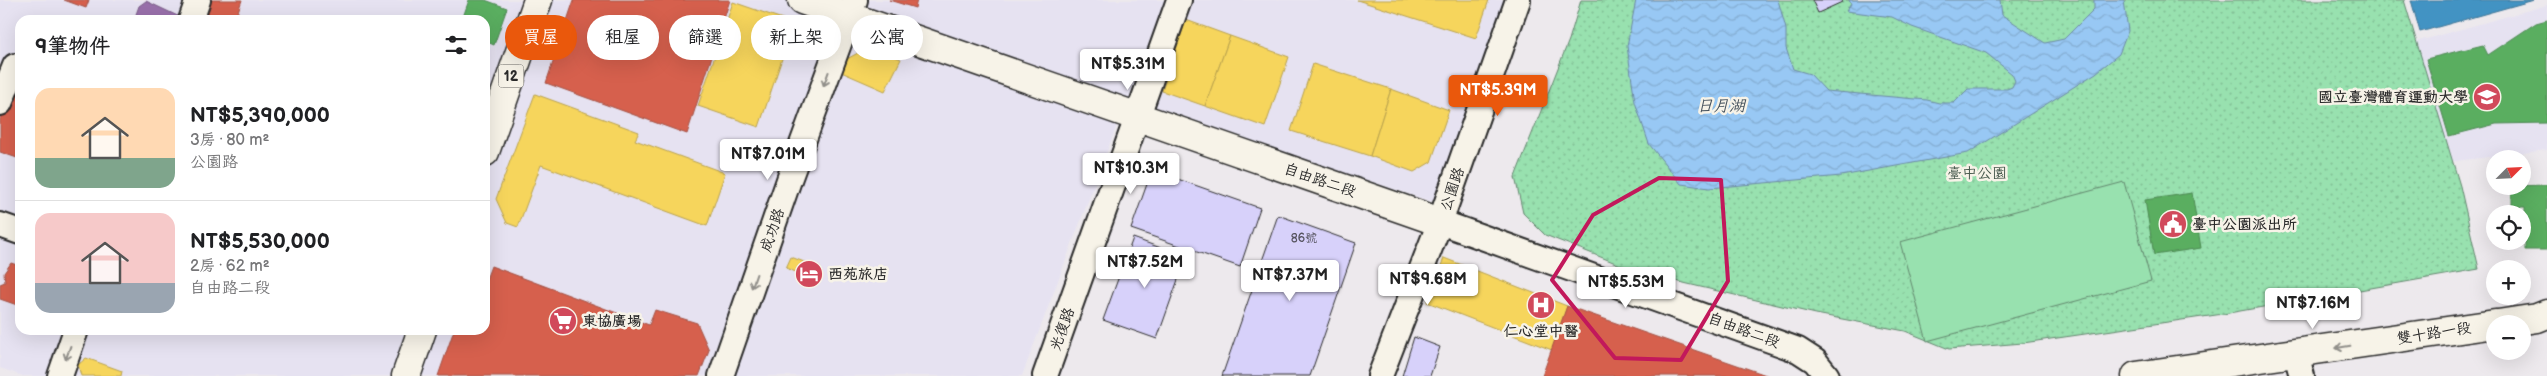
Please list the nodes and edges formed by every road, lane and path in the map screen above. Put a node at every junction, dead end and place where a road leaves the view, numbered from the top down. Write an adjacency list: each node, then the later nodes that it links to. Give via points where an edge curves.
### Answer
1 (198, 0): 7 (street)
2 (538, 0): 11 (main road, 12)
3 (802, 0): 6 (main road, 自由路二段)
4 (1179, 0): 10 (street, 光復路)
5 (1518, 0): 12 (street, 公園路)
6 (852, 8): 10 (main road, 自由路二段); 23 (street, 成功路, one-way to 23)
7 (193, 15)
8 (15, 66): 9 (street)
9 (0, 103)
10 (1138, 117): 12 (main road, 自由路二段); 24 (street, 光復路)
11 (490, 138)
12 (1440, 222): 25 (street, 公園路); 26 (street, 自由路二段, via 1798,350 1815,361)
13 (0, 225): 14 (street)
14 (15, 230)
15 (2547, 314): 16 (main road, 雙十路一段)
16 (2531, 319)
17 (2486, 326): 20 (main road, 雙十路一段, one-way to 20)
18 (74, 335): 21 (street, one-way to 21)
19 (420, 335): 22 (main road)
20 (2299, 365): 27 (main road, 雙十路一段)
21 (60, 376)
22 (406, 376)
23 (721, 376)
24 (1045, 376)
25 (1380, 376)
26 (1827, 376)
27 (2136, 376)

